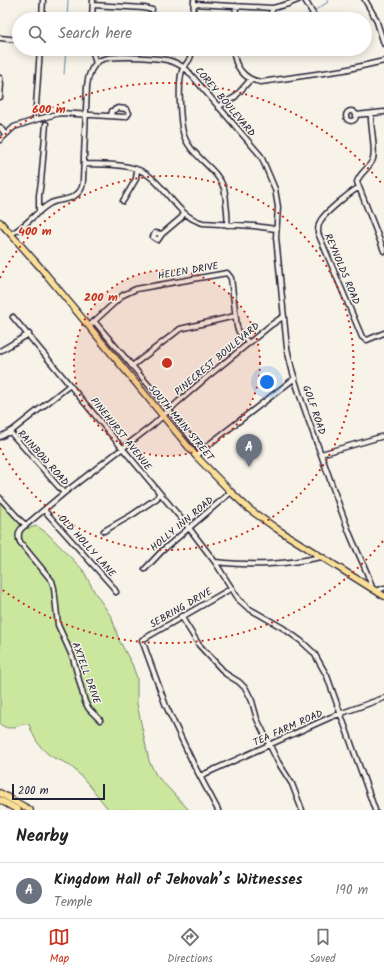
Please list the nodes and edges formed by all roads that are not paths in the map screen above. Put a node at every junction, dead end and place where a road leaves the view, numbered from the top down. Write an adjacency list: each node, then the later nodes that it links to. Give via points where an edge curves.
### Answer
1 (43, 0): 10 (street)
2 (298, 0): 8 (street)
3 (305, 0): 15 (street)
4 (365, 0): 16 (street)
5 (93, 2): 9 (street); 11 (street)
6 (194, 2): 7 (street); 12 (street)
7 (236, 6): 8 (street); 13 (street)
8 (273, 8): 14 (street)
9 (152, 10)
10 (42, 12)
11 (92, 12)
12 (193, 12)
13 (236, 12)
14 (271, 12)
15 (312, 12)
16 (372, 12)
17 (372, 12): 20 (street)
18 (0, 38): 19 (street)
19 (12, 39)
20 (384, 44)
21 (40, 56): 37 (street)
22 (94, 56): 26 (street)
23 (190, 56): 27 (street)
24 (235, 56): 29 (street, via 236,64)
25 (384, 61): 29 (street, via 272,81 261,82)
26 (96, 64): 27 (street, COREY BOULEVARD, via 104,59 116,57 161,59); 33 (street, via 88,78)
27 (184, 67): 31 (street, COREY BOULEVARD); 49 (street, via 180,85 183,132 189,145 221,182 226,199)
28 (0, 78): 30 (street)
29 (251, 79): 31 (street, via 235,97)
30 (0, 97)
31 (218, 107): 50 (street, COREY BOULEVARD, via 261,156 277,198)
32 (384, 112): 34 (street)
33 (86, 114): 36 (street); 37 (street, via 60,113); 42 (street)
34 (371, 114): 35 (street); 44 (street, via 373,157 358,177)
35 (356, 115)
36 (111, 116)
37 (35, 120): 40 (street, via 14,127)
38 (46, 124): 46 (street)
39 (0, 127): 40 (street)
40 (5, 134): 41 (street)
41 (0, 140)
42 (84, 164): 43 (street, via 121,166); 46 (street, via 83,184 78,194 54,202)
43 (137, 170): 45 (street, via 134,183); 47 (street, via 153,179)
44 (358, 188): 54 (street); 61 (street, REYNOLDS ROAD, via 322,218 318,225 318,233 362,337 367,340)
45 (123, 200)
46 (39, 212): 51 (street)
47 (184, 213): 49 (street, via 199,222); 52 (street)
48 (0, 222): 51 (main road, SOUTH MAIN STREET)
49 (227, 225): 50 (street)
50 (276, 229): 57 (street, GOLF ROAD)
51 (11, 234): 60 (main road, SOUTH MAIN STREET)
52 (162, 234)
53 (384, 236): 54 (street)
54 (381, 242): 55 (street)
55 (384, 251)
56 (235, 316): 59 (street, HELEN DRIVE, via 232,278 227,273 136,288); 63 (street, HELEN DRIVE, via 238,330); 65 (street, via 178,330)
57 (284, 316): 63 (street, PINECREST BOULEVARD); 66 (street, GOLF ROAD, via 287,348)
58 (13, 317): 62 (street, PINEHURST AVENUE)
59 (94, 321): 60 (street, HELEN DRIVE); 65 (street)
60 (88, 326): 69 (main road, SOUTH MAIN STREET)
61 (384, 333)
62 (29, 334): 64 (street); 67 (street, PINEHURST AVENUE)
63 (249, 343): 68 (street, PINECREST BOULEVARD)
64 (0, 351)
65 (132, 366): 68 (street)
66 (295, 378): 74 (street); 75 (street, GOLF ROAD)
67 (70, 385): 70 (street); 73 (street, PINEHURST AVENUE)
68 (169, 410): 69 (street, PINECREST BOULEVARD); 74 (street)
69 (163, 416): 73 (street, PINECREST BOULEVARD); 76 (main road, SOUTH MAIN STREET)
70 (10, 432): 72 (street); 78 (street, RAINBOW ROAD)
71 (384, 436): 75 (street)
72 (0, 437)
73 (123, 449): 78 (street, PINECREST BOULEVARD); 79 (street, PINEHURST AVENUE)
74 (202, 452): 76 (street)
75 (321, 454): 90 (street, GOLF ROAD, via 348,530)
76 (196, 456): 77 (main road, SOUTH MAIN STREET)
77 (231, 492): 83 (street, HOLLY INN ROAD); 85 (main road, SOUTH MAIN STREET, via 263,519)
78 (64, 493): 81 (street, PINECREST BOULEVARD)
79 (159, 493): 83 (street, PINEHURST AVENUE); 84 (street, via 157,498 132,515)
80 (0, 498): 82 (street)
81 (44, 510): 82 (street, PINECREST BOULEVARD); 91 (street, OLD HOLLY LANE)
82 (26, 525): 96 (street, AXTELL DRIVE, via 21,529 19,540 52,581 58,625 70,650 85,702 89,710)
83 (189, 528): 86 (street, PINEHURST AVENUE); 87 (street, HOLLY INN ROAD)
84 (104, 530)
85 (321, 557): 86 (street, via 271,565); 90 (main road, SOUTH MAIN STREET)
86 (215, 562): 88 (street, PINEHURST AVENUE)
87 (145, 569)
88 (232, 588): 93 (street, SEBRING DRIVE); 95 (street, PINEHURST AVENUE, via 245,605 283,628 314,653 328,676)
89 (384, 588): 90 (street)
90 (374, 590): 92 (main road, SOUTH MAIN STREET)
91 (116, 592)
92 (384, 596)
93 (181, 616): 97 (street, via 199,645 226,674 246,689); 98 (street, SEBRING DRIVE, via 142,640 166,706)
94 (384, 698): 95 (street, TEA FARM ROAD)
95 (340, 714): 97 (street, TEA FARM ROAD); 105 (street, PINEHURST AVENUE)
96 (100, 720)
97 (270, 745): 98 (street, TEA FARM ROAD); 104 (street, via 292,784)
98 (200, 776): 103 (street)
99 (0, 793): 102 (main road)
100 (0, 800): 101 (main road)
101 (18, 810)
102 (30, 810)
103 (218, 810)
104 (302, 810)
105 (375, 810)

